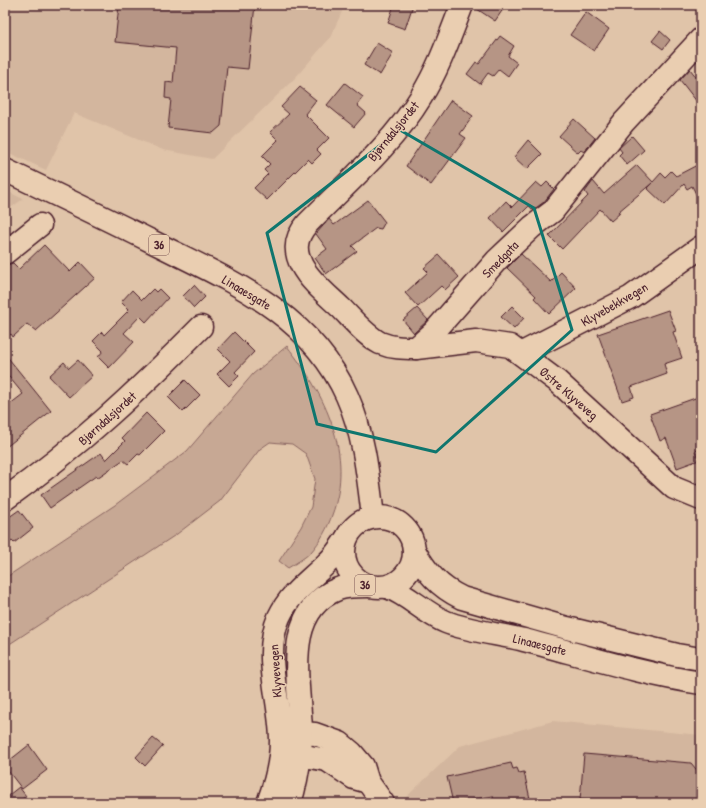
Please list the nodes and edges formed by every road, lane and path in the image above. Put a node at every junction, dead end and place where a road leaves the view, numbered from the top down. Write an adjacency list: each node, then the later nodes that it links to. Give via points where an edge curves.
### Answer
1 (462, 5): 8 (main road, Bjørndalsjordet, via 443,56 421,97 397,130 307,224 297,238 298,259 309,277 368,335 389,346)
2 (701, 39): 8 (main road, Smedgata, via 624,122 553,211 497,260 434,332)
3 (5, 170): 12 (main road, Linaaesgate / 36, via 211,271 278,310 297,326 318,348 347,396 361,435)
4 (40, 225): 6 (main road)
5 (701, 247): 9 (main road, Klyvebekkvegen, via 631,297)
6 (5, 253)
7 (201, 327): 10 (main road, Bjørndalsjordet, via 104,422)
8 (416, 348): 9 (main road, Østre Klyveveg, via 476,341 510,346)
9 (522, 353): 11 (main road, Østre Klyveveg, via 557,381 674,488)
10 (5, 499)
11 (701, 499)
12 (373, 517): 13 (main road, via 357,524); 14 (main road, Linaaesgate, via 388,518 401,524 408,531)
13 (346, 539): 15 (main road, Linaaesgate / 36, via 343,550 350,572 358,580); 19 (main road, Klyvevegen, via 326,564 289,600 279,618 273,639 272,658)
14 (414, 550): 15 (main road, 36, via 414,560 404,577); 16 (main road, Linaaesgate, via 434,580 462,598 567,628 677,656)
15 (377, 586): 17 (main road, Linaaesgate / 36, via 404,595 433,616 448,623 658,675); 18 (main road, Klyvevegen, via 339,589 316,604 304,621 298,642 297,660)
16 (701, 659)
17 (701, 683)
18 (301, 733): 19 (main road); 20 (main road, Klyvevegen); 21 (main road, via 315,734 340,743 363,766)
19 (281, 741): 20 (main road); 22 (main road, Klyvevegen)
20 (299, 755): 21 (main road, via 327,760 354,778); 23 (main road, Klyvevegen)
21 (368, 782): 24 (main road)
22 (268, 803)
23 (290, 803)
24 (383, 803)

